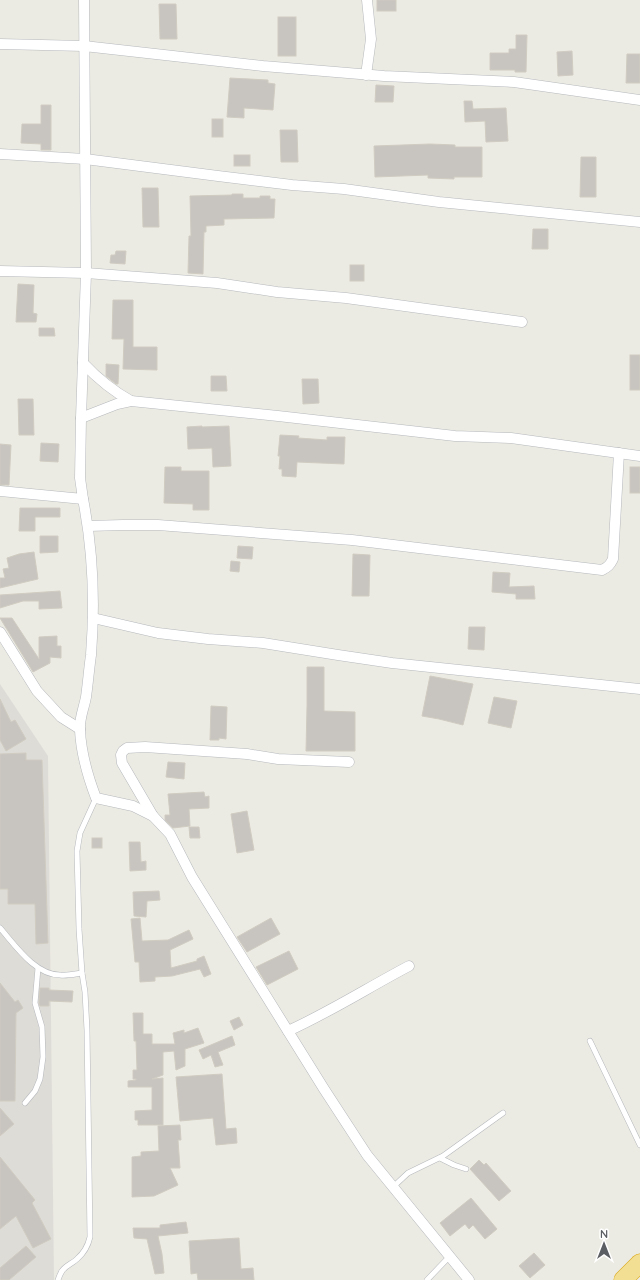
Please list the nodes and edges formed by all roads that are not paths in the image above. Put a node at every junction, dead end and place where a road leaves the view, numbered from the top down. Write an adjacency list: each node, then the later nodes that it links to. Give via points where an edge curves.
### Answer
1 (84, 0): 4 (street)
2 (368, 0): 5 (street, via 371,39)
3 (0, 44): 4 (street)
4 (84, 46): 5 (street); 8 (street)
5 (366, 75): 6 (street, via 514,82)
6 (640, 100)
7 (0, 154): 8 (street)
8 (84, 159): 9 (street, via 439,202); 11 (street)
9 (640, 222)
10 (0, 271): 11 (street)
11 (86, 273): 12 (street, via 217,283); 13 (street)
12 (522, 322)
13 (83, 363): 14 (street, via 100,381); 15 (street)
14 (131, 401): 15 (street); 16 (street, via 454,436 511,438)
15 (81, 418): 19 (street, via 80,478)
16 (619, 453): 17 (street); 20 (street, via 613,559 607,568 602,570 352,540 158,525)
17 (640, 456)
18 (0, 491): 19 (street)
19 (83, 500): 20 (street)
20 (88, 526): 21 (street)
21 (93, 618): 23 (street, via 158,633 263,643 392,663); 24 (street, via 86,697)
22 (0, 632): 24 (street, via 37,691 61,717)
23 (640, 689)
24 (80, 728): 26 (street, via 83,754)
25 (349, 762): 27 (street, via 278,759 247,754 145,747 127,748 123,751 122,763)
26 (96, 798): 27 (street, via 132,806); 31 (lane, via 80,833 77,851)
27 (152, 816): 32 (street, via 170,834 192,877)
28 (0, 928): 30 (lane)
29 (409, 966): 32 (street)
30 (38, 968): 31 (lane, via 48,974 59,976); 34 (lane, via 35,1003 42,1027 43,1057 40,1079)
31 (82, 973): 42 (lane, via 87,1030 90,1237 86,1249 77,1260 67,1266)
32 (288, 1031): 39 (street, via 367,1155)
33 (590, 1041): 36 (lane)
34 (26, 1103)
35 (503, 1112): 37 (lane)
36 (640, 1145)
37 (440, 1158): 38 (lane); 39 (lane, via 408,1173)
38 (466, 1169)
39 (393, 1187): 40 (street)
40 (450, 1256): 43 (lane); 44 (street)
41 (640, 1262): 45 (highway)
42 (58, 1280)
43 (427, 1280)
44 (470, 1280)
45 (623, 1280)

